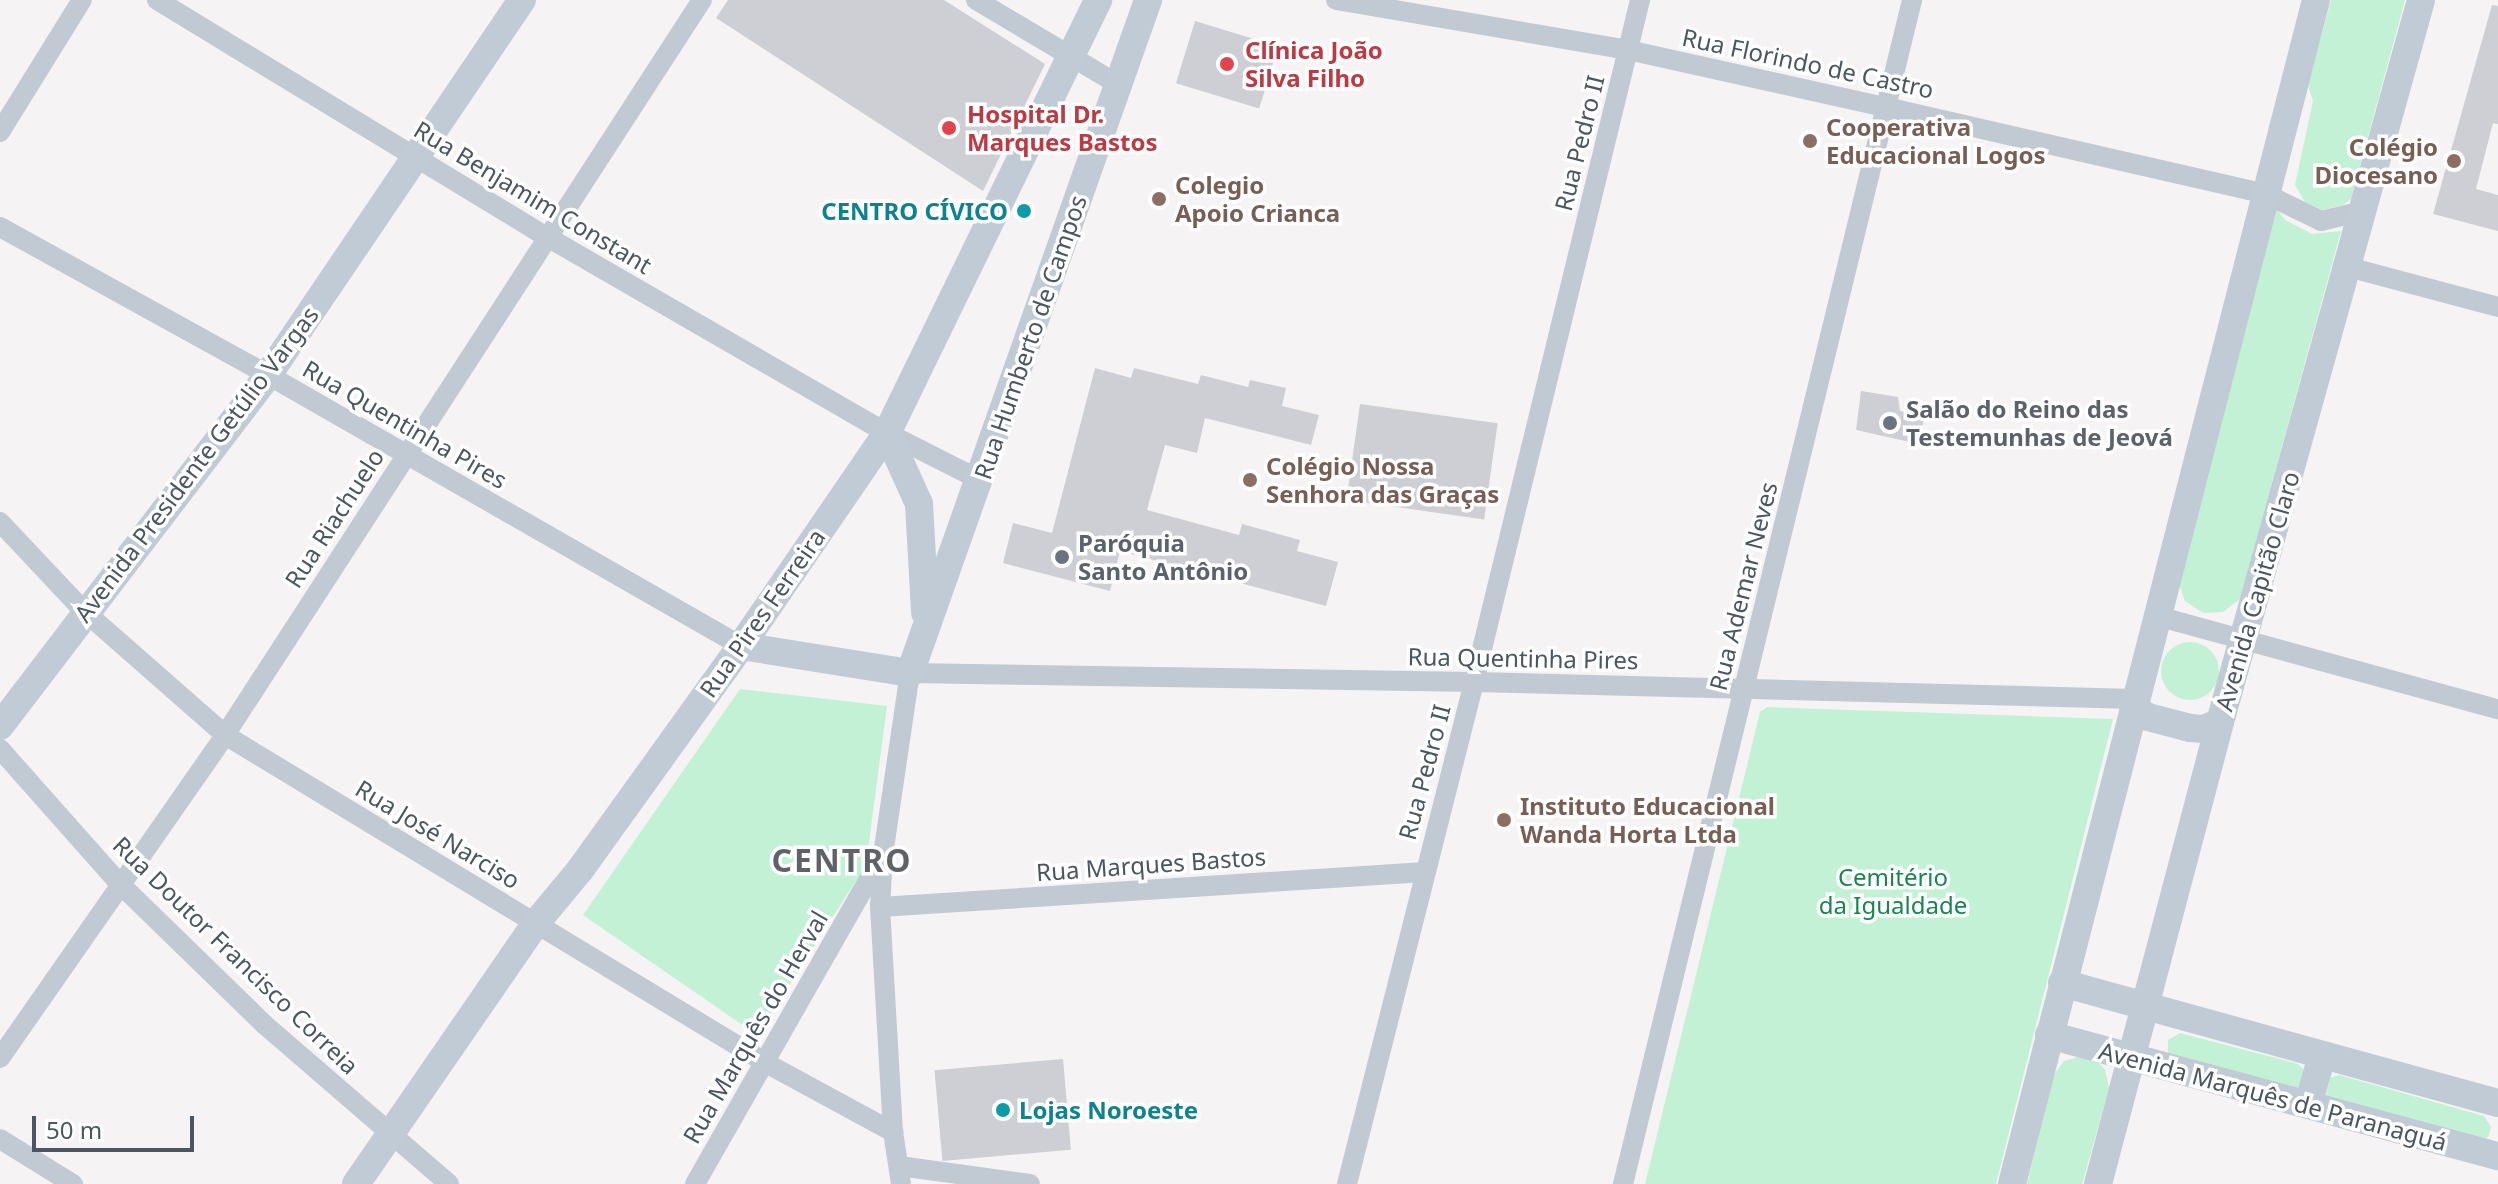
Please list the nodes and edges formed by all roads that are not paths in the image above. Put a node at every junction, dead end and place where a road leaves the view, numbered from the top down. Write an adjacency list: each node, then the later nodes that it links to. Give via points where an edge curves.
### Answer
1 (82, 0): 17 (street)
2 (157, 0): 18 (street, Rua Benjamim Constant)
3 (522, 0): 18 (street, Avenida Presidente Getúlio Vargas)
4 (702, 0): 22 (street, Rua Riachuelo)
5 (976, 0): 14 (street)
6 (1098, 0): 14 (street, Rua Pires Ferreira)
7 (1148, 0): 15 (street, Rua Humberto de Campos)
8 (1336, 0): 13 (street, Rua Florindo de Castro)
9 (1640, 0): 13 (street, Rua Pedro II)
10 (1912, 0): 16 (street, Rua Ademar Neves)
11 (2316, 0): 19 (street)
12 (2421, 0): 20 (street, Avenida Capitão Claro)
13 (1628, 50): 16 (street, Rua Florindo de Castro); 36 (street, Rua Pedro II)
14 (1068, 57): 15 (street); 26 (street, Rua Pires Ferreira)
15 (1119, 85): 28 (street, Rua Humberto de Campos)
16 (1886, 107): 19 (street, Rua Florindo de Castro); 37 (street, Rua Ademar Neves)
17 (0, 132)
18 (415, 157): 22 (street, Rua Benjamim Constant); 25 (street, Avenida Presidente Getúlio Vargas)
19 (2266, 194): 20 (street, Rua Florindo de Castro, via 2321,221); 31 (street)
20 (2363, 211): 23 (street, Avenida Capitão Claro)
21 (0, 227): 25 (street, Rua Quentinha Pires)
22 (549, 238): 26 (street, Rua Benjamim Constant); 27 (street, Rua Riachuelo)
23 (2348, 267): 24 (street); 33 (street, Avenida Capitão Claro)
24 (2498, 307)
25 (268, 375): 27 (street, Rua Quentinha Pires); 30 (street, Avenida Presidente Getúlio Vargas)
26 (887, 433): 28 (street, Rua Benjamim Constant); 32 (street, via 919,504); 34 (street, Rua Pires Ferreira)
27 (406, 456): 34 (street, Rua Quentinha Pires); 42 (street, Rua Riachuelo)
28 (980, 480): 32 (street, Rua Humberto de Campos)
29 (0, 522): 30 (street, Rua José Narciso)
30 (84, 611): 41 (street, Avenida Presidente Getúlio Vargas); 42 (street, Rua José Narciso)
31 (2157, 616): 33 (street); 38 (street)
32 (925, 631): 35 (street, Rua Humberto de Campos)
33 (2244, 640): 39 (street); 40 (street, Avenida Capitão Claro)
34 (741, 646): 35 (street); 48 (street, Rua Pires Ferreira)
35 (910, 673): 36 (street, Rua Quentinha Pires); 44 (street)
36 (1474, 682): 37 (street, Rua Quentinha Pires); 45 (street, Rua Pedro II)
37 (1745, 690): 38 (street, Rua Quentinha Pires); 69 (street, Rua Ademar Neves)
38 (2134, 703): 40 (street, via 2148,717 2190,728); 49 (street)
39 (2498, 709)
40 (2220, 722): 50 (street, Avenida Capitão Claro)
41 (0, 726)
42 (225, 735): 46 (street, Rua Riachuelo); 48 (street, Rua José Narciso)
43 (0, 749): 46 (street, Rua Doutor Francisco Correia)
44 (883, 855): 47 (street); 55 (street, Rua Marquês do Herval)
45 (1425, 872): 47 (street, Rua Marques Bastos); 68 (street, Rua Pedro II)
46 (120, 884): 53 (street, Rua Riachuelo); 59 (street, Rua Doutor Francisco Correia, via 265,1025)
47 (880, 907): 58 (street)
48 (536, 923): 55 (street, Rua José Narciso); 59 (street, Rua Pires Ferreira)
49 (2062, 983): 50 (street); 51 (street)
50 (2144, 1008): 52 (street); 54 (street, Avenida Capitão Claro)
51 (2049, 1035): 54 (street, Avenida Marquês de Paranaguá); 70 (street)
52 (2322, 1056): 56 (street); 57 (street)
53 (0, 1058)
54 (2131, 1058): 57 (street, Avenida Marquês de Paranaguá); 71 (street, Avenida Capitão Claro)
55 (766, 1063): 58 (street, Rua José Narciso); 66 (street, Rua Marquês do Herval)
56 (2498, 1103)
57 (2308, 1105): 61 (street, Avenida Marquês de Paranaguá)
58 (893, 1132): 62 (street)
59 (390, 1135): 64 (street, Rua Pires Ferreira); 65 (street, Rua Doutor Francisco Correia)
60 (0, 1139): 63 (street)
61 (2498, 1156)
62 (900, 1175): 67 (street)
63 (73, 1184)
64 (356, 1184)
65 (449, 1184)
66 (695, 1184)
67 (1030, 1184)
68 (1347, 1184)
69 (1623, 1184)
70 (2012, 1184)
71 (2098, 1184)

